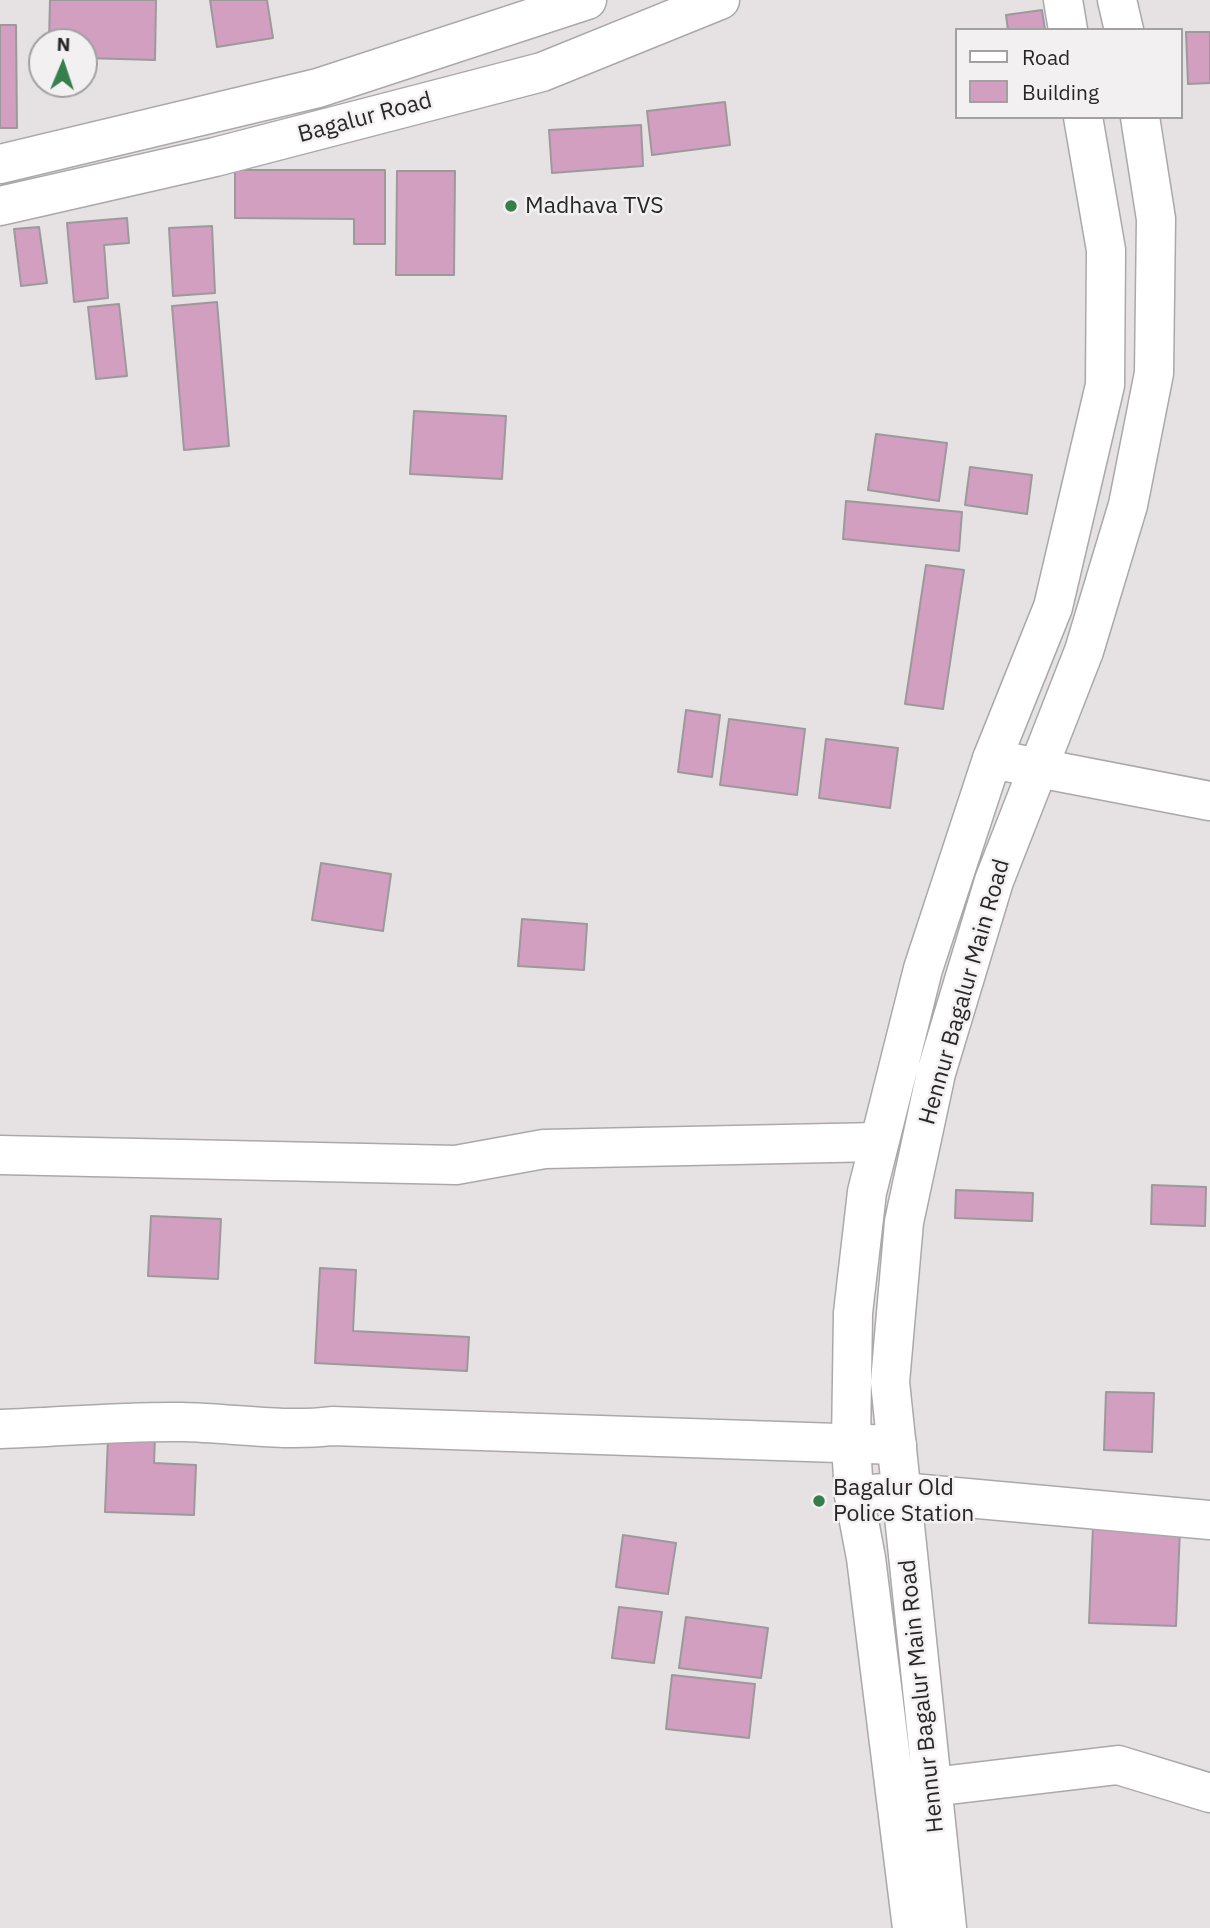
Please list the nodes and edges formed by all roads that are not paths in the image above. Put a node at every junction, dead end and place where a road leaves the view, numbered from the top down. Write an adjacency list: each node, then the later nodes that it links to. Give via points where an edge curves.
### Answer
1 (587, 0): 7 (main road, Bagalur Road, via 318,88)
2 (720, 0): 10 (main road, Bagalur Road, via 542,72)
3 (1063, 0): 5 (main road)
4 (1117, 0): 6 (main road)
5 (1068, 28)
6 (1124, 28)
7 (206, 116): 10 (main road); 11 (main road, Bagalur Road)
8 (1083, 119): 13 (main road, Hennur Bagalur Main Road, via 1106,250 1105,385 1053,607)
9 (1140, 119): 14 (main road, Hennur Bagalur Main Road, via 1156,219 1154,373 1128,505 1084,651)
10 (215, 157): 12 (main road, Bagalur Road)
11 (0, 164)
12 (0, 206)
13 (992, 759): 14 (main road); 16 (main road, Hennur Bagalur Main Road, via 923,969)
14 (1038, 769): 15 (main road); 20 (main road, Hennur Bagalur Main Road, via 994,881 936,1073 904,1222 890,1382)
15 (1210, 801)
16 (879, 1142): 17 (main road, via 544,1149 456,1165); 19 (main road, Hennur Bagalur Main Road, via 867,1192 853,1312)
17 (0, 1155)
18 (0, 1429): 19 (main road, via 241,1423 306,1429 332,1426)
19 (851, 1444): 20 (main road); 22 (main road, Hennur Bagalur Main Road)
20 (897, 1445): 21 (main road, Hennur Bagalur Main Road)
21 (901, 1492): 22 (main road); 23 (main road); 24 (main road, Hennur Bagalur Main Road)
22 (854, 1494): 26 (main road, Hennur Bagalur Main Road)
23 (1210, 1520)
24 (932, 1787): 25 (main road, via 1118,1765); 27 (main road, Hennur Bagalur Main Road)
25 (1210, 1793)
26 (912, 1928)
27 (947, 1928)

